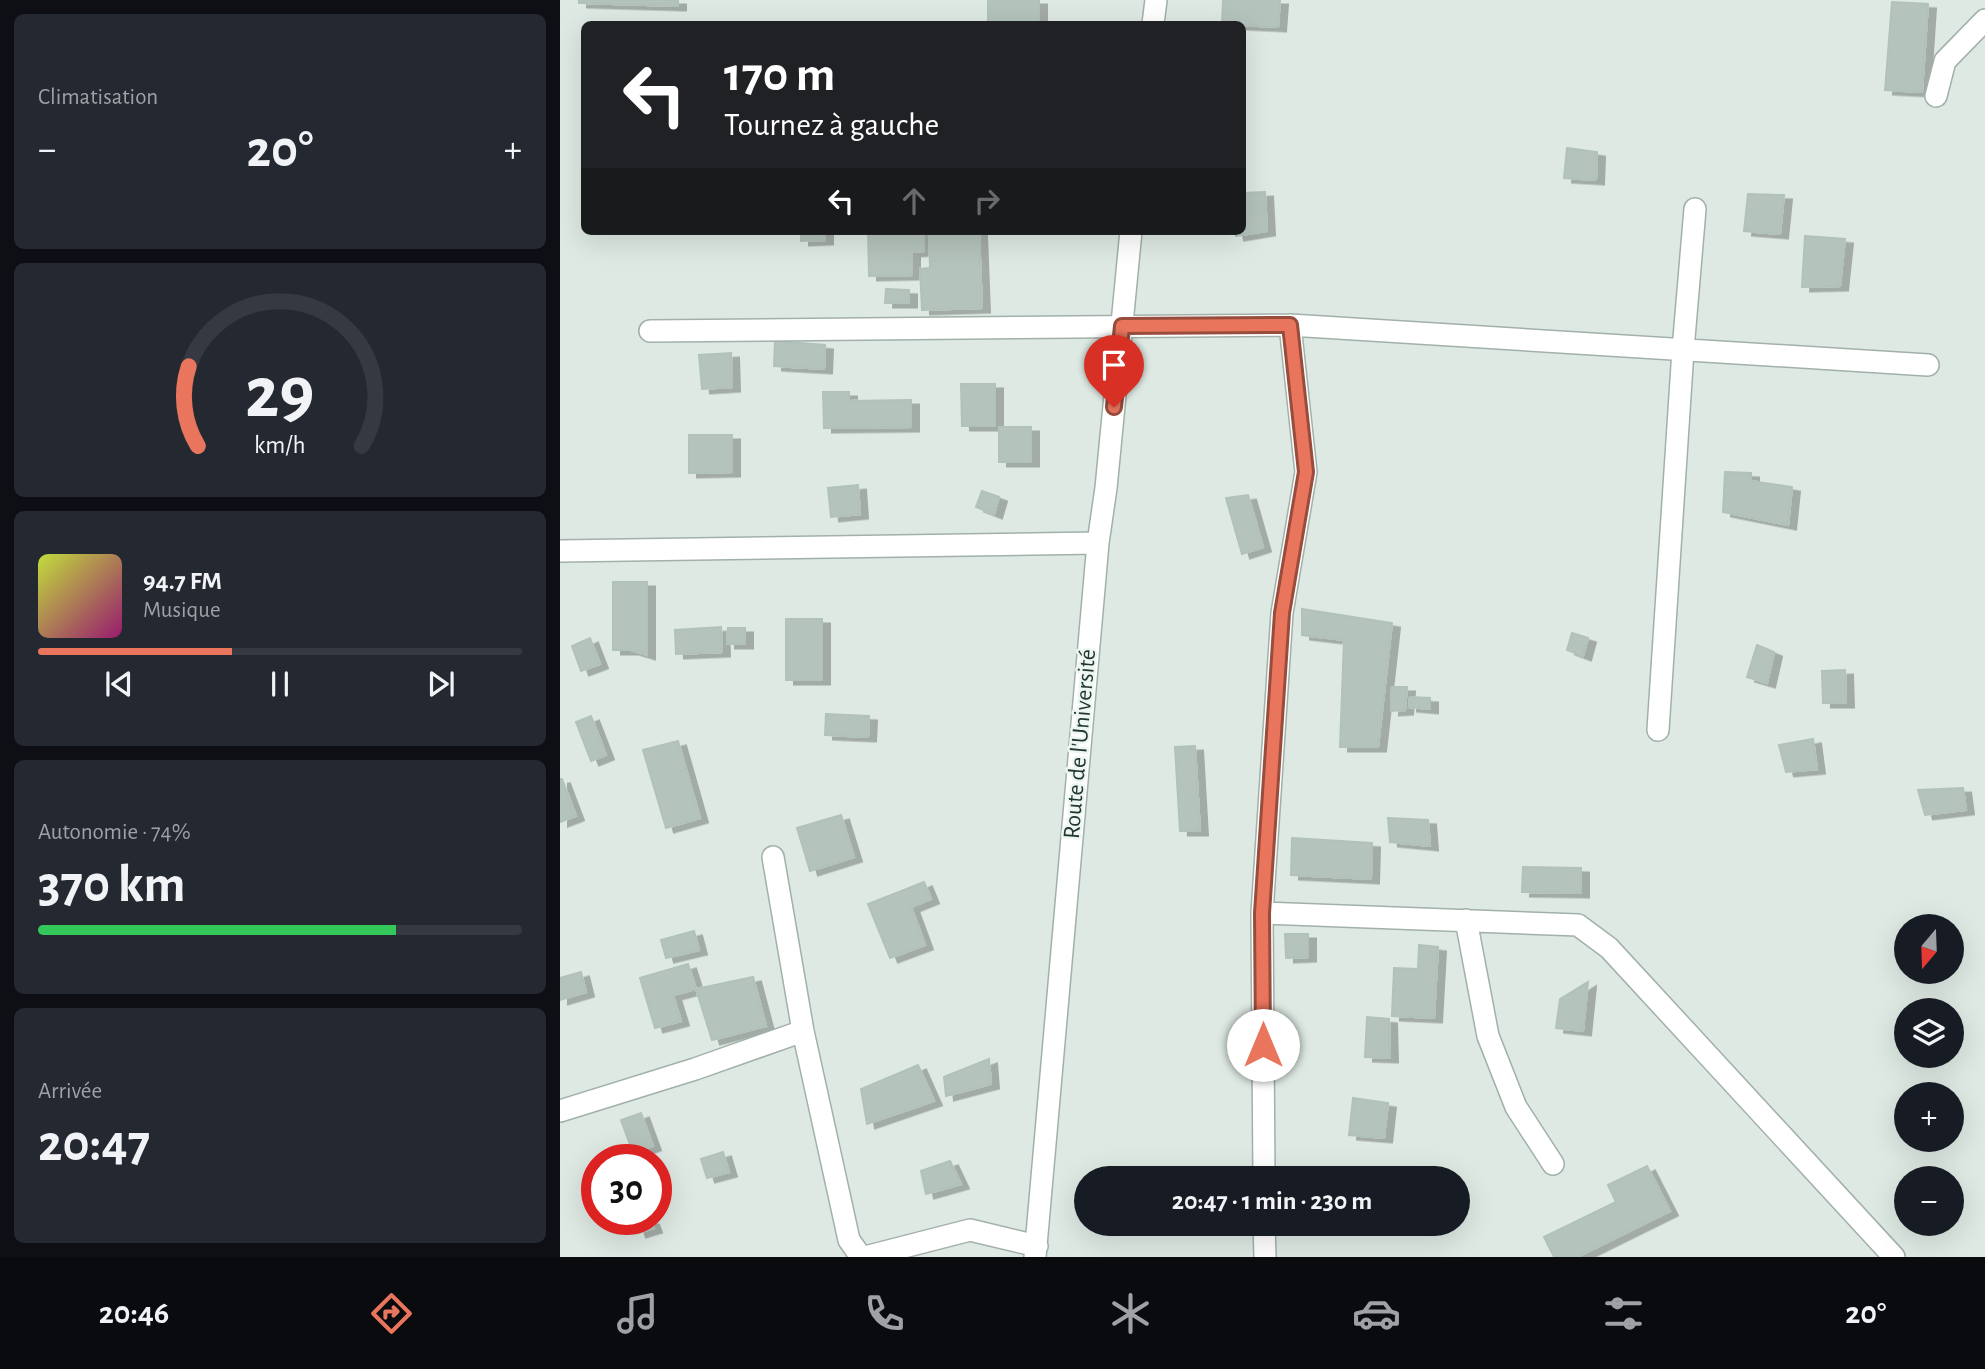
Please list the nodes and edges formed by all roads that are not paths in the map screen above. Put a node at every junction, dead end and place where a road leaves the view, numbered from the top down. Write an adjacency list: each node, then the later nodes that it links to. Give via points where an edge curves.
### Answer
1 (1156, 0): 3 (street)
2 (1985, 20): 4 (street, via 1945,61)
3 (1153, 21)
4 (1936, 96)
5 (1695, 209): 10 (street)
6 (1131, 235): 8 (street, Route de l'Université)
7 (1290, 325): 8 (street); 10 (street); 16 (street, via 1306,472 1282,613)
8 (1122, 326): 9 (street); 12 (street, Route de l'Université)
9 (650, 331)
10 (1683, 349): 11 (street); 14 (street)
11 (1928, 365)
12 (1098, 543): 13 (street); 23 (street, Route de l'Université)
13 (560, 551)
14 (1658, 730)
15 (773, 857): 18 (street)
16 (1262, 913): 17 (street); 21 (street)
17 (1466, 920): 20 (street, via 1488,1036 1516,1107); 26 (street, via 1578,925 1609,948)
18 (803, 1031): 19 (street); 24 (street, via 849,1240)
19 (560, 1111)
20 (1553, 1164)
21 (1264, 1166)
22 (1264, 1236): 25 (street)
23 (1036, 1252): 24 (street, via 970,1230)
24 (863, 1257)
25 (1265, 1257)
26 (1894, 1257)

